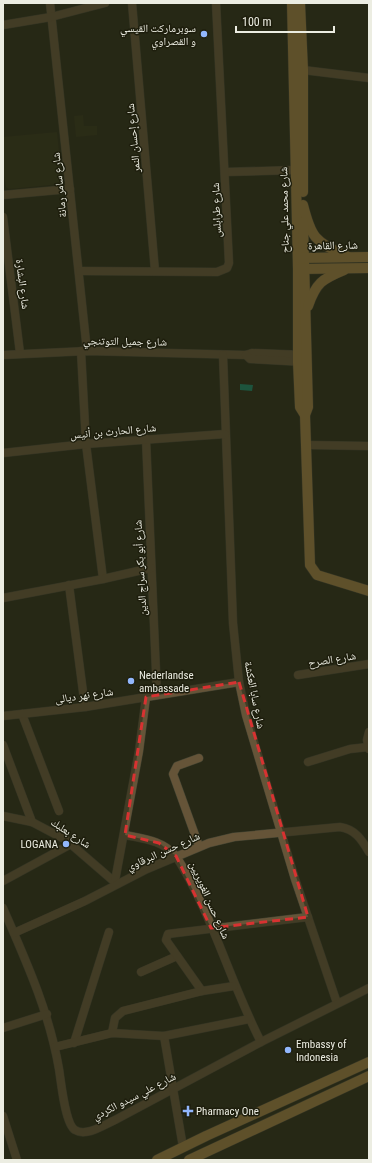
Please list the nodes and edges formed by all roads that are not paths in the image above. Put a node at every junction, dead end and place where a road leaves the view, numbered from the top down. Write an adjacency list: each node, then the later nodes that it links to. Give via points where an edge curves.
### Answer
1 (50, 3): 7 (street, شارع سامر رمانة)
2 (105, 3): 7 (street)
3 (132, 3): 23 (street, شارع إحسان النمر)
4 (216, 3): 12 (street, شارع طرابلس)
5 (292, 3): 11 (main road, شارع محمد علي جناح)
6 (302, 6): 9 (main road, شارع محمد علي جناح)
7 (51, 17): 8 (street); 13 (street, شارع سامر رمانة)
8 (3, 25)
9 (303, 70): 10 (street); 15 (main road, شارع محمد علي جناح)
10 (369, 78)
11 (296, 170): 12 (street); 19 (main road, شارع محمد علي جناح)
12 (225, 172): 23 (street, شارع طرابلس, via 229,263 227,268 217,272)
13 (70, 189): 14 (street); 24 (street, شارع سامر رمانة)
14 (3, 195)
15 (303, 205): 17 (main road, via 308,225 315,238); 19 (main road, شارع محمد علي جناح)
16 (3, 217): 27 (street, شارع البشارة)
17 (348, 257): 18 (main road, شارع القاهرة); 19 (main road, شارع القاهرة)
18 (369, 257)
19 (301, 258): 22 (main road, شارع محمد علي جناح)
20 (348, 268): 21 (main road); 22 (main road); 25 (main road, via 325,278 318,285)
21 (369, 268)
22 (301, 269): 25 (main road, شارع محمد علي جناح); 30 (main road, شارع محمد علي جناح)
23 (155, 271): 24 (street, شارع طرابلس)
24 (80, 272): 26 (street, شارع سامر رمانة)
25 (306, 312): 30 (main road, شارع محمد علي جناح)
26 (84, 351): 27 (street, شارع جميل التوتنجي); 29 (street, شارع جميل التوتنجي); 33 (street, شارع سامر رمانة)
27 (20, 353): 28 (street, شارع جميل التوتنجي)
28 (3, 355)
29 (223, 355): 30 (street, شارع جميل التوتنجي, via 252,353); 31 (street, شارع سابا العكشة)
30 (302, 358): 34 (main road, شارع محمد علي جناح, via 308,407 305,415)
31 (225, 434): 32 (street, شارع الحارث بن أنيس); 44 (street, شارع سابا العكشة, via 233,622)
32 (146, 439): 33 (street, شارع الحارث بن أنيس); 37 (street, شارع أبو بكر سراج الدين)
33 (86, 444): 36 (street, شارع الحارث بن أنيس); 38 (street, شارع سامر رمانة)
34 (306, 445): 35 (street); 40 (main road, شارع محمد علي جناح, via 310,564 317,575)
35 (369, 446)
36 (3, 453)
37 (151, 568): 38 (street); 45 (street, شارع أبو بكر سراج الدين)
38 (102, 579): 39 (street)
39 (69, 585): 41 (street); 47 (street)
40 (369, 591)
41 (3, 598)
42 (369, 664): 43 (street, شارع الصرح)
43 (298, 675)
44 (239, 682): 45 (street, شارع نهر ديالى); 58 (street, شارع سابا العكشة, via 246,715)
45 (157, 695): 46 (street, شارع نهر ديالى)
46 (146, 697): 47 (street, شارع نهر ديالى); 59 (street)
47 (85, 707): 48 (street, شارع نهر ديالى)
48 (22, 714): 49 (street, شارع نهر ديالى); 55 (street)
49 (3, 716)
50 (369, 732): 52 (street)
51 (3, 745): 57 (street)
52 (369, 748): 54 (street, via 350,749)
53 (200, 758): 61 (street, via 177,766 172,774)
54 (308, 762)
55 (59, 811)
56 (3, 816): 57 (street, شارع بعلبك)
57 (32, 822): 60 (street, شارع بعلبك)
58 (282, 832): 61 (street, شارع حسن البرقاوي, via 234,837); 62 (street, شارع حسن البرقاوي, via 347,828 360,838); 67 (street, شارع سابا العكشة)
59 (124, 835): 63 (street, شارع حسن الغويريين, via 159,843); 65 (street)
60 (71, 844): 64 (street); 65 (street, شارع بعلبك)
61 (199, 846): 63 (street, شارع حسن البرقاوي)
62 (369, 852)
63 (176, 856): 65 (street, شارع حسن البرقاوي); 68 (street, شارع حسن الغويريين)
64 (3, 881)
65 (117, 883): 70 (street, شارع حسن البرقاوي)
66 (3, 908): 70 (street, شارع علي سيدو الكردي)
67 (308, 917): 68 (street); 76 (street, شارع سابا العكشة)
68 (211, 928): 71 (street, via 168,934 166,940); 73 (street, شارع حسن الغويريين)
69 (109, 932): 83 (street)
70 (14, 933): 77 (street, شارع علي سيدو الكردي)
71 (177, 956): 72 (street); 75 (street)
72 (141, 972)
73 (234, 986): 75 (street); 78 (street, شارع حسن الغويريين)
74 (369, 988): 76 (street, شارع علي سيدو الكردي)
75 (202, 991): 80 (street, via 123,1012 115,1018)
76 (337, 1003): 82 (street, شارع علي سيدو الكردي)
77 (47, 1014): 79 (street); 84 (street, شارع علي سيدو الكردي)
78 (249, 1019): 81 (street); 82 (street, شارع حسن الغويريين)
79 (3, 1028)
80 (112, 1033): 81 (street); 83 (street)
81 (164, 1036): 87 (street)
82 (261, 1042): 87 (street, شارع علي سيدو الكردي)
83 (74, 1043): 84 (street)
84 (55, 1047): 87 (street, شارع علي سيدو الكردي, via 67,1113 72,1128 78,1132 86,1132 101,1126)
85 (369, 1062): 89 (main road)
86 (369, 1076): 92 (main road)
87 (173, 1089): 89 (street)
88 (3, 1116): 90 (street)
89 (183, 1147): 91 (main road)
90 (17, 1160)
91 (157, 1160)
92 (188, 1160)

